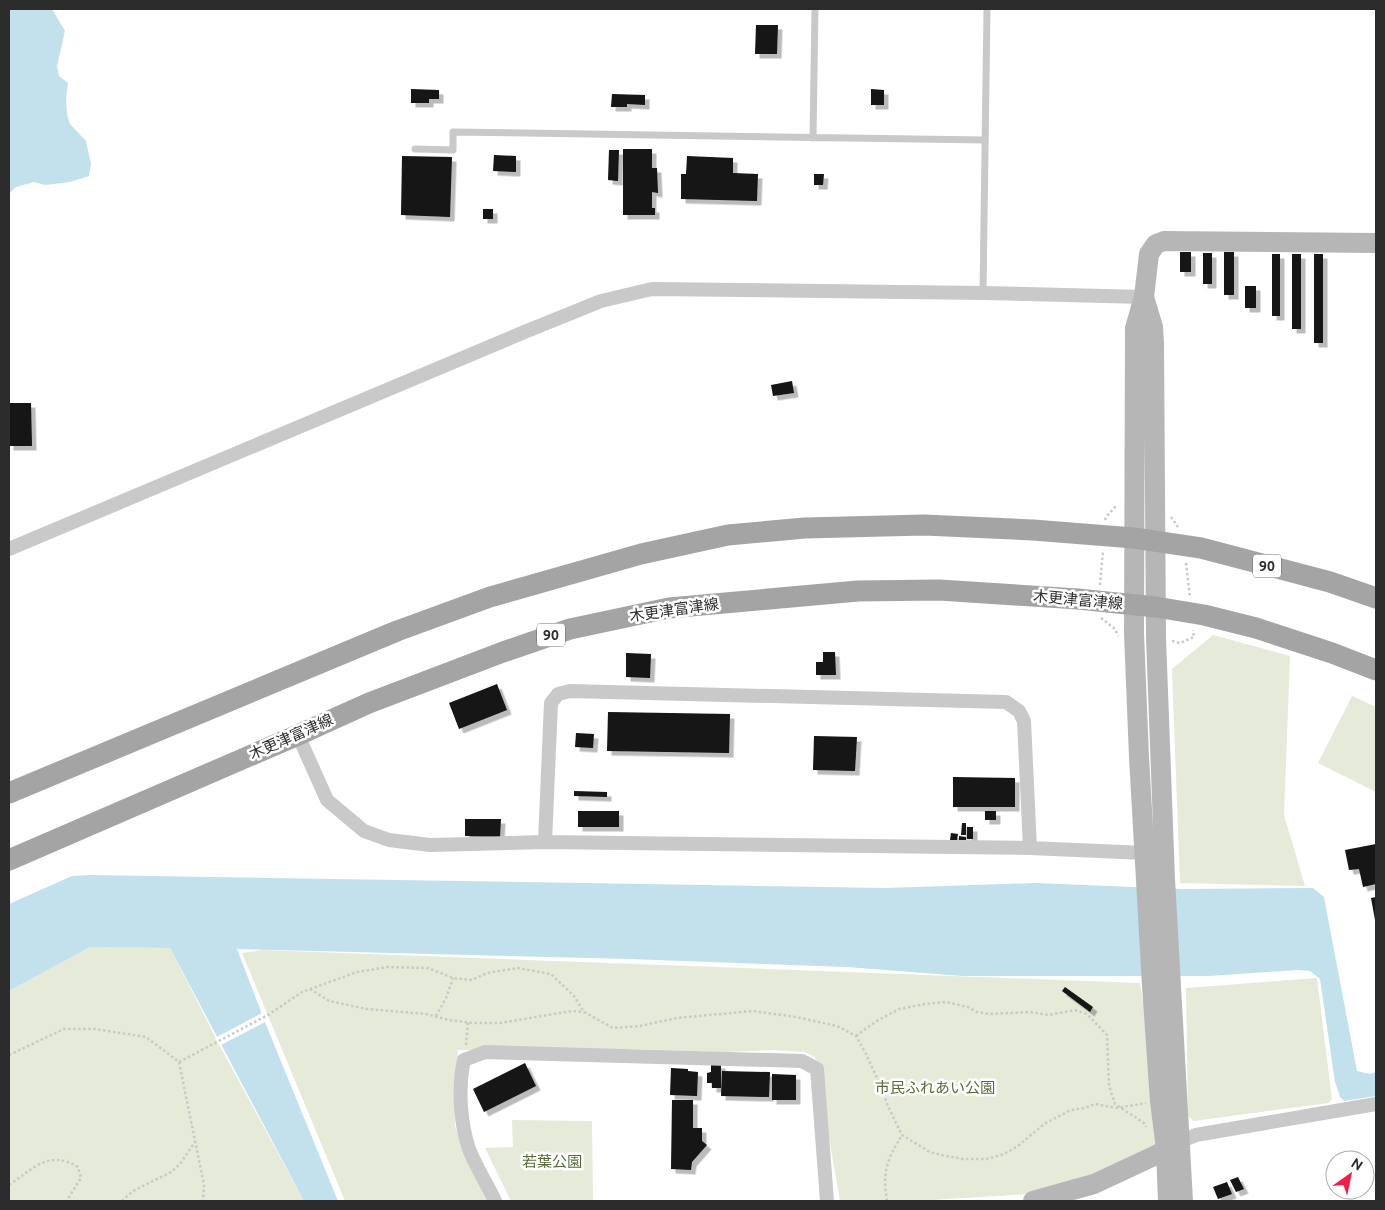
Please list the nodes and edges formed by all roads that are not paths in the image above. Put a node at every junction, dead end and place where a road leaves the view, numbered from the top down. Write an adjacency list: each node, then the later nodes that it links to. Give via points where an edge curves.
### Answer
1 (815, 9): 3 (lane)
2 (987, 9): 4 (lane)
3 (813, 138): 4 (lane); 5 (lane, via 453,132 453,150)
4 (985, 140): 7 (lane)
5 (415, 149)
6 (1376, 244): 8 (street, via 1164,241 1156,244 1149,254)
7 (983, 293): 8 (street); 11 (street, via 652,289 620,296 522,333)
8 (1144, 297): 9 (street, via 1135,328); 10 (street, via 1154,343)
9 (1134, 538): 10 (main road, 90); 13 (street); 17 (main road, 90, via 924,525 805,528 728,535 641,554 490,597 424,620)
10 (1155, 541): 12 (main road, 90, via 1201,548 1330,582); 14 (street)
11 (9, 549)
12 (1376, 598)
13 (1134, 605): 14 (main road, 木更津富津線 / 90); 16 (main road, 木更津富津線 / 90, via 939,590 858,591 669,608 570,629 511,649 369,702); 20 (street)
14 (1156, 607): 15 (main road, 木更津富津線 / 90, via 1256,628); 22 (street)
15 (1376, 670)
16 (298, 735): 18 (street, via 327,800 364,831 389,840 430,845); 21 (main road, 木更津富津線 / 90)
17 (9, 793)
18 (545, 842): 19 (street); 19 (street, via 550,703 558,694 570,691 1006,702 1019,711 1024,721)
19 (1030, 848): 20 (street)
20 (1145, 853): 22 (street)
21 (9, 860)
22 (1156, 879): 23 (street)
23 (1162, 985): 25 (street); 25 (street, via 1160,1101)
24 (1376, 1104): 25 (street, via 1196,1135)
25 (1173, 1146): 28 (street, via 1094,1184); 29 (street); 30 (street)
26 (495, 1201): 27 (street, via 469,1149 461,1098 464,1060 485,1052 802,1061 817,1069)
27 (827, 1201)
28 (1033, 1201)
29 (1168, 1201)
30 (1183, 1201)

